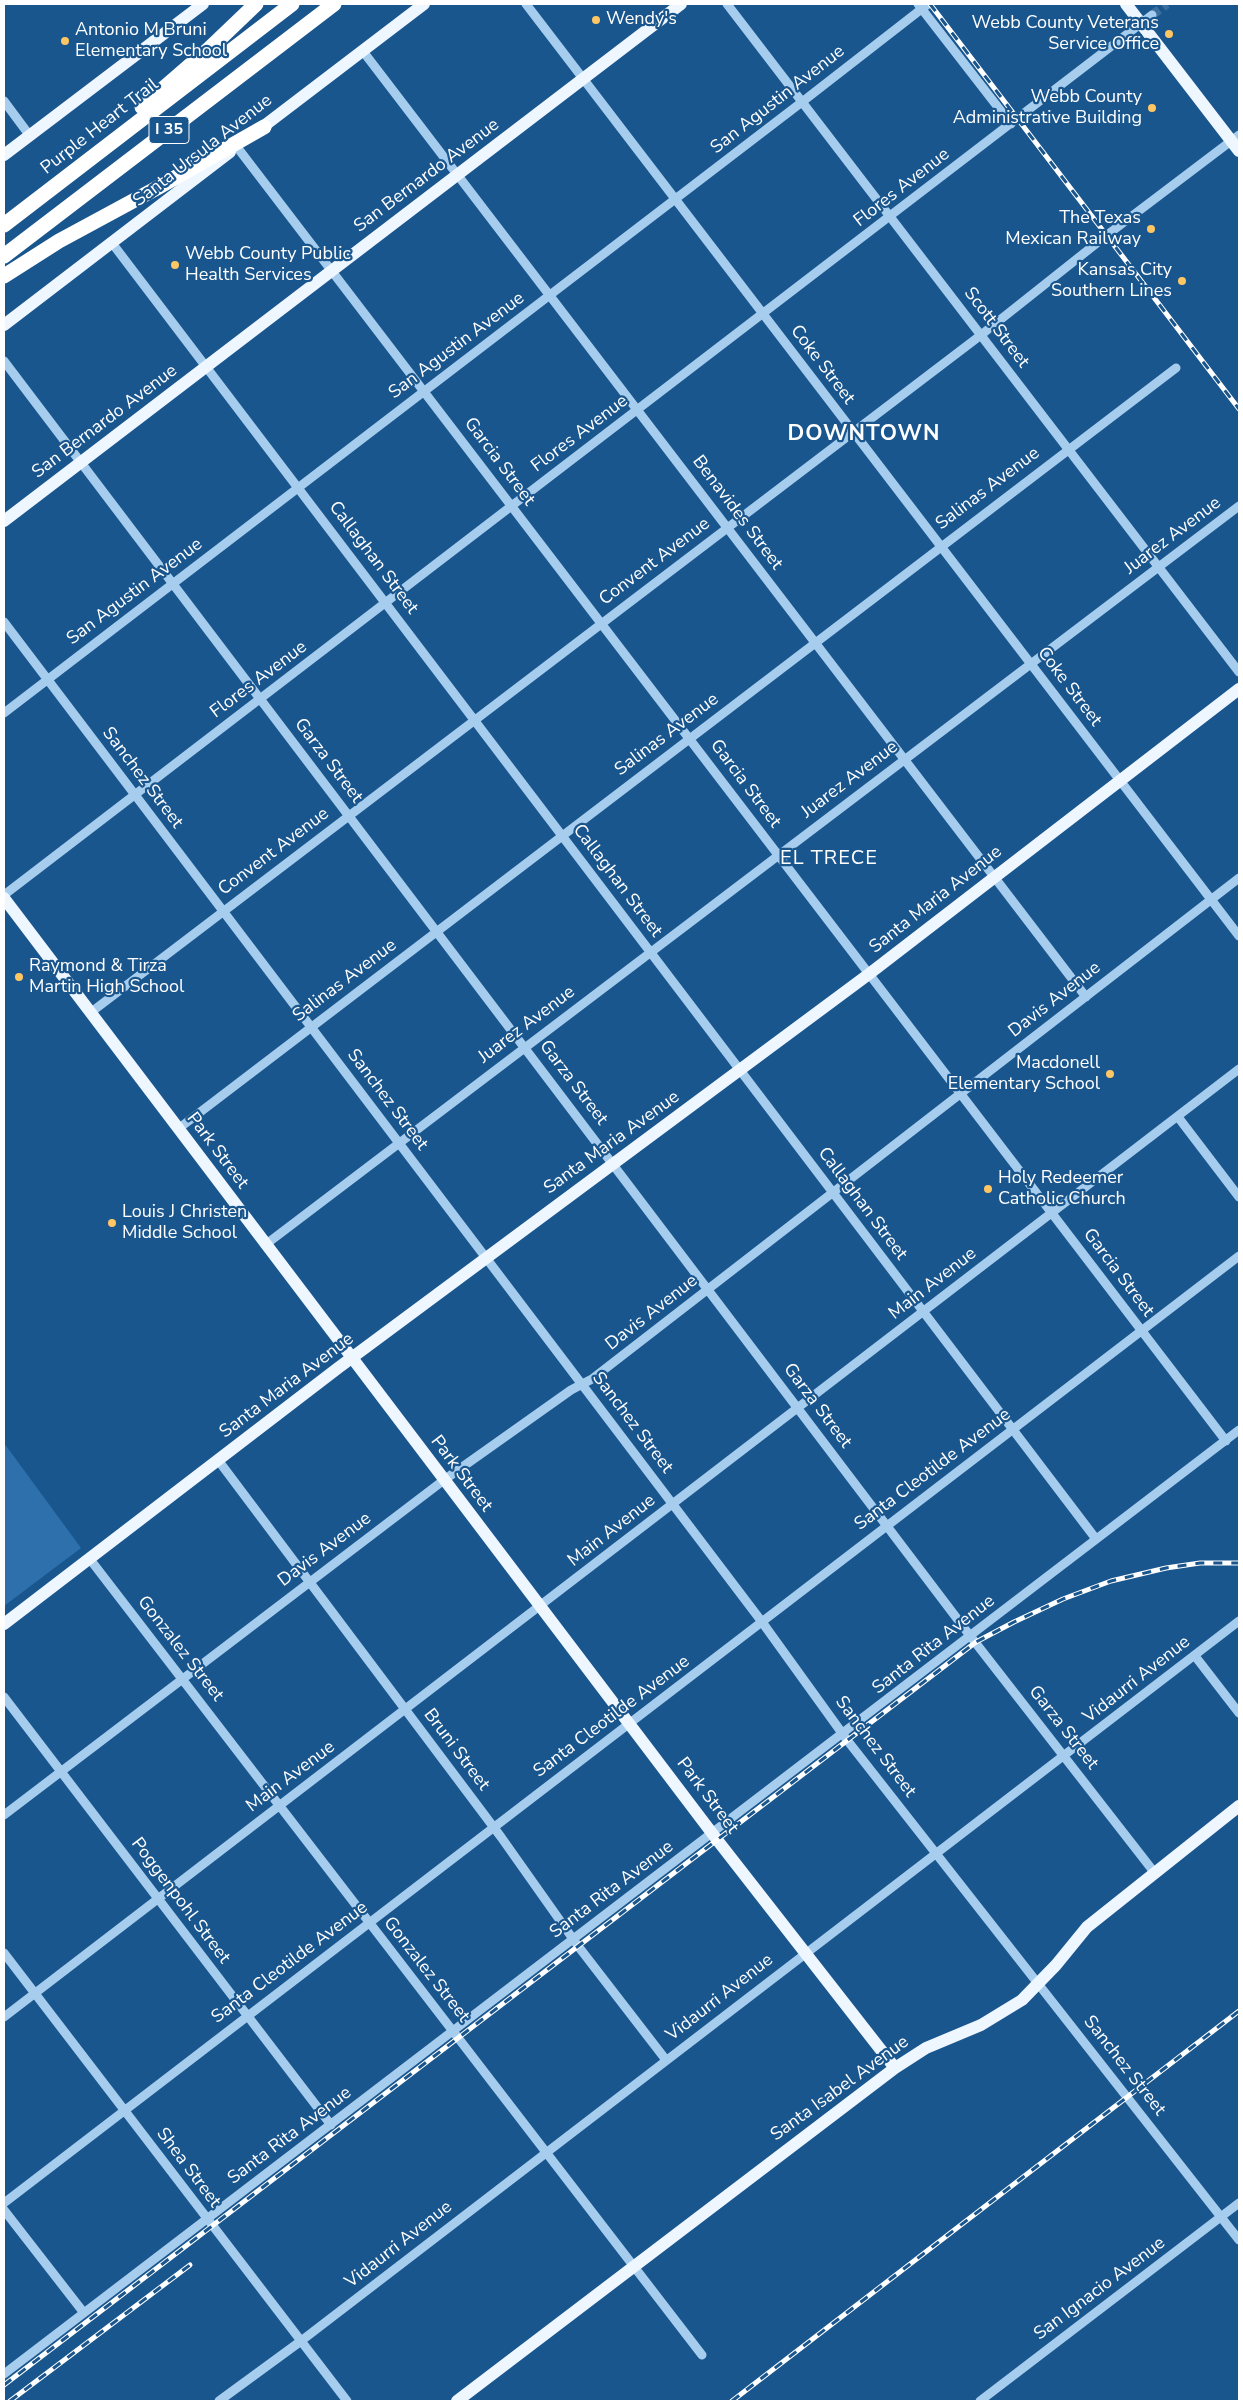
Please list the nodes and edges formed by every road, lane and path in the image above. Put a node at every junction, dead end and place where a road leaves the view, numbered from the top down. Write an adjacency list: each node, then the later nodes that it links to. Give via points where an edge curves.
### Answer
1 (203, 4): 19 (main road)
2 (256, 4): 23 (highway)
3 (292, 4): 23 (highway, Purple Heart Trail / I 35)
4 (334, 4): 29 (highway, I 35)
5 (424, 4): 13 (main road, Santa Ursula Avenue)
6 (526, 4): 14 (street, Coke Street)
7 (681, 4): 14 (main road, San Bernardo Avenue)
8 (727, 4): 16 (street, Scott Street)
9 (1126, 4): 12 (main road)
10 (923, 5): 16 (street, San Agustin Avenue); 17 (street)
11 (1152, 15): 12 (street, Flores Avenue)
12 (1141, 24): 17 (street, Flores Avenue); 20 (main road)
13 (362, 50): 18 (main road, Santa Ursula Avenue); 24 (street, Benavides Street)
14 (583, 79): 24 (main road, San Bernardo Avenue); 25 (street, Coke Street)
15 (4, 101): 19 (street)
16 (802, 102): 25 (street, San Agustin Avenue); 26 (street, Scott Street)
17 (1011, 124): 26 (street, Flores Avenue)
18 (264, 127): 21 (main road, Santa Ursula Avenue); 31 (highway, via 59,241)
19 (30, 136): 22 (main road)
20 (1237, 142): 35 (street, Convent Avenue, via 1107,235)
21 (237, 148): 28 (main road, Santa Ursula Avenue); 30 (street, Garcia Street)
22 (4, 156)
23 (78, 167): 27 (highway, Purple Heart Trail / I 35)
24 (457, 175): 30 (main road, San Bernardo Avenue); 32 (street, Benavides Street)
25 (675, 200): 32 (street, San Agustin Avenue); 33 (street, Coke Street)
26 (890, 217): 33 (street, Flores Avenue); 35 (street, Scott Street)
27 (4, 225)
28 (112, 243): 34 (main road, Santa Ursula Avenue); 37 (street, Callaghan Street)
29 (4, 256)
30 (332, 270): 37 (main road, San Bernardo Avenue); 39 (street, Garcia Street)
31 (4, 276)
32 (550, 295): 39 (street, San Agustin Avenue); 40 (street, Benavides Street)
33 (763, 314): 40 (street, Flores Avenue); 41 (street, Coke Street)
34 (4, 325)
35 (981, 336): 41 (street, Convent Avenue); 42 (street, Scott Street)
36 (4, 361): 43 (street, Garza Street)
37 (207, 366): 43 (main road, San Bernardo Avenue); 44 (street, Callaghan Street)
38 (1176, 368): 42 (street, Salinas Avenue)
39 (424, 391): 44 (street, San Agustin Avenue); 45 (street, Garcia Street)
40 (638, 410): 45 (street, Flores Avenue); 48 (street, Benavides Street)
41 (853, 432): 48 (street, Convent Avenue); 49 (street, Coke Street)
42 (1068, 449): 49 (street, Salinas Avenue); 50 (street, Scott Street)
43 (81, 462): 47 (main road, San Bernardo Avenue); 51 (street, Garza Street)
44 (299, 488): 51 (street, San Agustin Avenue); 52 (street, Callaghan Street)
45 (512, 506): 52 (street, Flores Avenue); 54 (street, Garcia Street)
46 (1239, 506): 50 (street, Juarez Avenue)
47 (4, 521)
48 (727, 528): 54 (street, Convent Avenue); 55 (street, Benavides Street)
49 (940, 546): 55 (street, Salinas Avenue); 56 (street, Coke Street)
50 (1158, 567): 56 (street, Juarez Avenue); 57 (street, Scott Street)
51 (173, 583): 58 (street, San Agustin Avenue); 60 (street, Garza Street)
52 (386, 603): 60 (street, Flores Avenue); 62 (street, Callaghan Street)
53 (4, 622): 58 (street, Sanchez Street)
54 (601, 623): 62 (street, Convent Avenue); 63 (street, Garcia Street)
55 (815, 642): 63 (street, Salinas Avenue); 64 (street, Benavides Street)
56 (1031, 664): 64 (street, Juarez Avenue); 65 (street, Coke Street)
57 (1239, 672)
58 (47, 679): 61 (street, San Agustin Avenue); 66 (street, Sanchez Street)
59 (1239, 689): 65 (main road, Santa Maria Avenue)
60 (261, 699): 66 (street, Flores Avenue); 67 (street, Garza Street)
61 (4, 713)
62 (474, 720): 67 (street, Convent Avenue); 68 (street, Callaghan Street)
63 (689, 738): 68 (street, Salinas Avenue); 69 (street, Garcia Street)
64 (904, 760): 69 (street, Juarez Avenue); 70 (street, Benavides Street)
65 (1120, 781): 70 (main road, Santa Maria Avenue); 73 (street, Coke Street)
66 (135, 795): 72 (street, Flores Avenue); 74 (street, Sanchez Street)
67 (349, 815): 74 (street, Convent Avenue); 75 (street, Garza Street)
68 (562, 836): 75 (street, Salinas Avenue); 77 (street, Callaghan Street)
69 (778, 855): 77 (street, Juarez Avenue); 78 (street, Garcia Street)
70 (994, 877): 78 (main road, Santa Maria Avenue); 79 (street, Benavides Street)
71 (1239, 878): 73 (street, Davis Avenue)
72 (4, 897): 80 (main road, Park Street)
73 (1211, 899): 76 (street, Coke Street); 79 (street, Davis Avenue)
74 (223, 911): 80 (street, Convent Avenue); 81 (street, Sanchez Street)
75 (437, 931): 81 (street, Salinas Avenue); 82 (street, Garza Street)
76 (1239, 936)
77 (650, 952): 82 (street, Juarez Avenue); 84 (street, Callaghan Street)
78 (869, 974): 84 (main road, Santa Maria Avenue); 85 (street, Garcia Street)
79 (1086, 996): 85 (street, Davis Avenue)
80 (90, 1013): 87 (main road, Park Street)
81 (311, 1027): 87 (street, Salinas Avenue); 88 (street, Sanchez Street)
82 (525, 1047): 88 (street, Juarez Avenue); 89 (street, Garza Street)
83 (1239, 1070): 86 (street, Main Avenue)
84 (740, 1071): 89 (main road, Santa Maria Avenue); 90 (street, Callaghan Street)
85 (961, 1094): 90 (street, Davis Avenue); 92 (street, Garcia Street)
86 (1178, 1117): 91 (street); 92 (street, Main Avenue)
87 (178, 1129): 93 (main road, Park Street)
88 (399, 1143): 93 (street, Juarez Avenue); 95 (street, Sanchez Street)
89 (614, 1164): 95 (main road, Santa Maria Avenue); 96 (street, Garza Street)
90 (833, 1193): 96 (street, Davis Avenue); 97 (street, Callaghan Street)
91 (1239, 1197)
92 (1052, 1213): 97 (street, Main Avenue); 98 (street, Garcia Street)
93 (265, 1245): 99 (main road, Park Street)
94 (1239, 1256): 98 (street, Santa Cleotilde Avenue)
95 (486, 1258): 99 (main road, Santa Maria Avenue); 100 (street, Sanchez Street)
96 (708, 1289): 100 (street, Davis Avenue); 101 (street, Garza Street)
97 (924, 1312): 101 (street, Main Avenue); 102 (street, Callaghan Street)
98 (1142, 1331): 102 (street, Santa Cleotilde Avenue); 104 (street, Garcia Street)
99 (351, 1359): 105 (main road, Santa Maria Avenue); 106 (main road, Park Street)
100 (582, 1384): 106 (street, Davis Avenue); 107 (street, Sanchez Street)
101 (798, 1408): 107 (street, Main Avenue); 108 (street, Garza Street)
102 (1013, 1430): 108 (street, Santa Cleotilde Avenue); 109 (street, Callaghan Street)
103 (1239, 1430): 104 (street, Santa Rita Avenue)
104 (1226, 1441): 109 (street, Santa Rita Avenue)
105 (218, 1460): 110 (main road, Santa Maria Avenue); 111 (street, Bruni Street)
106 (444, 1480): 111 (street, Davis Avenue); 112 (main road, Park Street)
107 (673, 1504): 112 (street, Main Avenue); 114 (street, Sanchez Street)
108 (888, 1526): 114 (street, Santa Cleotilde Avenue); 116 (street, Garza Street)
109 (1096, 1539): 116 (street, Santa Rita Avenue)
110 (89, 1558): 115 (main road, Santa Maria Avenue); 118 (street, Gonzalez Street)
111 (310, 1582): 118 (street, Davis Avenue); 120 (street, Bruni Street)
112 (540, 1607): 120 (street, Main Avenue); 122 (main road, Park Street)
113 (1239, 1620): 117 (street, Vidaurri Avenue)
114 (762, 1622): 122 (street, Santa Cleotilde Avenue); 123 (street, Sanchez Street)
115 (4, 1624)
116 (971, 1637): 123 (street, Santa Rita Avenue); 124 (street, Garza Street)
117 (1195, 1656): 121 (street); 124 (street, Vidaurri Avenue, via 1076,1748)
118 (182, 1679): 125 (street, Davis Avenue); 126 (street, Gonzalez Street)
119 (4, 1697): 125 (street, Poggenpohl Street)
120 (405, 1710): 126 (street, Main Avenue); 129 (street, Bruni Street)
121 (1239, 1713)
122 (629, 1724): 129 (street, Santa Cleotilde Avenue); 130 (main road, Park Street)
123 (844, 1734): 130 (street, Santa Rita Avenue); 131 (street, Sanchez Street)
124 (1063, 1754): 131 (street, Vidaurri Avenue); 132 (street, Garza Street)
125 (61, 1772): 128 (street, Davis Avenue); 133 (street, Poggenpohl Street)
126 (280, 1806): 133 (street, Main Avenue); 134 (street, Gonzalez Street)
127 (1239, 1806): 132 (main road, Santa Isabel Avenue)
128 (4, 1815)
129 (494, 1827): 134 (street, Santa Cleotilde Avenue); 135 (street, Bruni Street)
130 (713, 1833): 135 (street, Santa Rita Avenue); 136 (main road, Park Street)
131 (936, 1854): 136 (street, Vidaurri Avenue); 138 (street, Sanchez Street)
132 (1154, 1872): 138 (main road, Santa Isabel Avenue, via 1087,1927)
133 (158, 1899): 139 (street, Main Avenue); 140 (street, Poggenpohl Street)
134 (369, 1923): 140 (street, Santa Cleotilde Avenue); 142 (street, Gonzalez Street)
135 (573, 1940): 142 (street, Santa Rita Avenue); 143 (street, Bruni Street)
136 (806, 1952): 143 (street, Vidaurri Avenue); 144 (main road, Park Street)
137 (4, 1953): 139 (street, Shea Street)
138 (1038, 1985): 144 (main road, Santa Isabel Avenue, via 1007,2011 926,2048); 151 (street, Sanchez Street)
139 (34, 1993): 141 (street, Main Avenue); 145 (street, Shea Street)
140 (248, 2016): 145 (street, Santa Cleotilde Avenue); 146 (street, Poggenpohl Street)
141 (4, 2017)
142 (453, 2032): 146 (street, Santa Rita Avenue); 147 (street, Gonzalez Street)
143 (666, 2060): 147 (street, Vidaurri Avenue)
144 (895, 2068): 154 (main road, Santa Isabel Avenue)
145 (124, 2111): 149 (street, Santa Cleotilde Avenue); 152 (street, Shea Street)
146 (331, 2125): 152 (street, Santa Rita Avenue)
147 (545, 2153): 154 (street, Gonzalez Street); 156 (street, Vidaurri Avenue)
148 (1239, 2202): 151 (street, San Ignacio Avenue)
149 (4, 2203)
150 (4, 2210): 155 (street)
151 (1221, 2217): 153 (street, Sanchez Street); 162 (street, San Ignacio Avenue)
152 (207, 2220): 155 (street, Santa Rita Avenue); 156 (street, Shea Street)
153 (1239, 2240)
154 (633, 2267): 157 (street, Gonzalez Street); 161 (main road, Santa Isabel Avenue)
155 (84, 2313): 158 (street, Santa Rita Avenue)
156 (301, 2342): 159 (street, Vidaurri Avenue); 160 (street, Shea Street)
157 (702, 2354)
158 (4, 2374)
159 (219, 2401)
160 (347, 2401)
161 (457, 2401)
162 (980, 2401)

